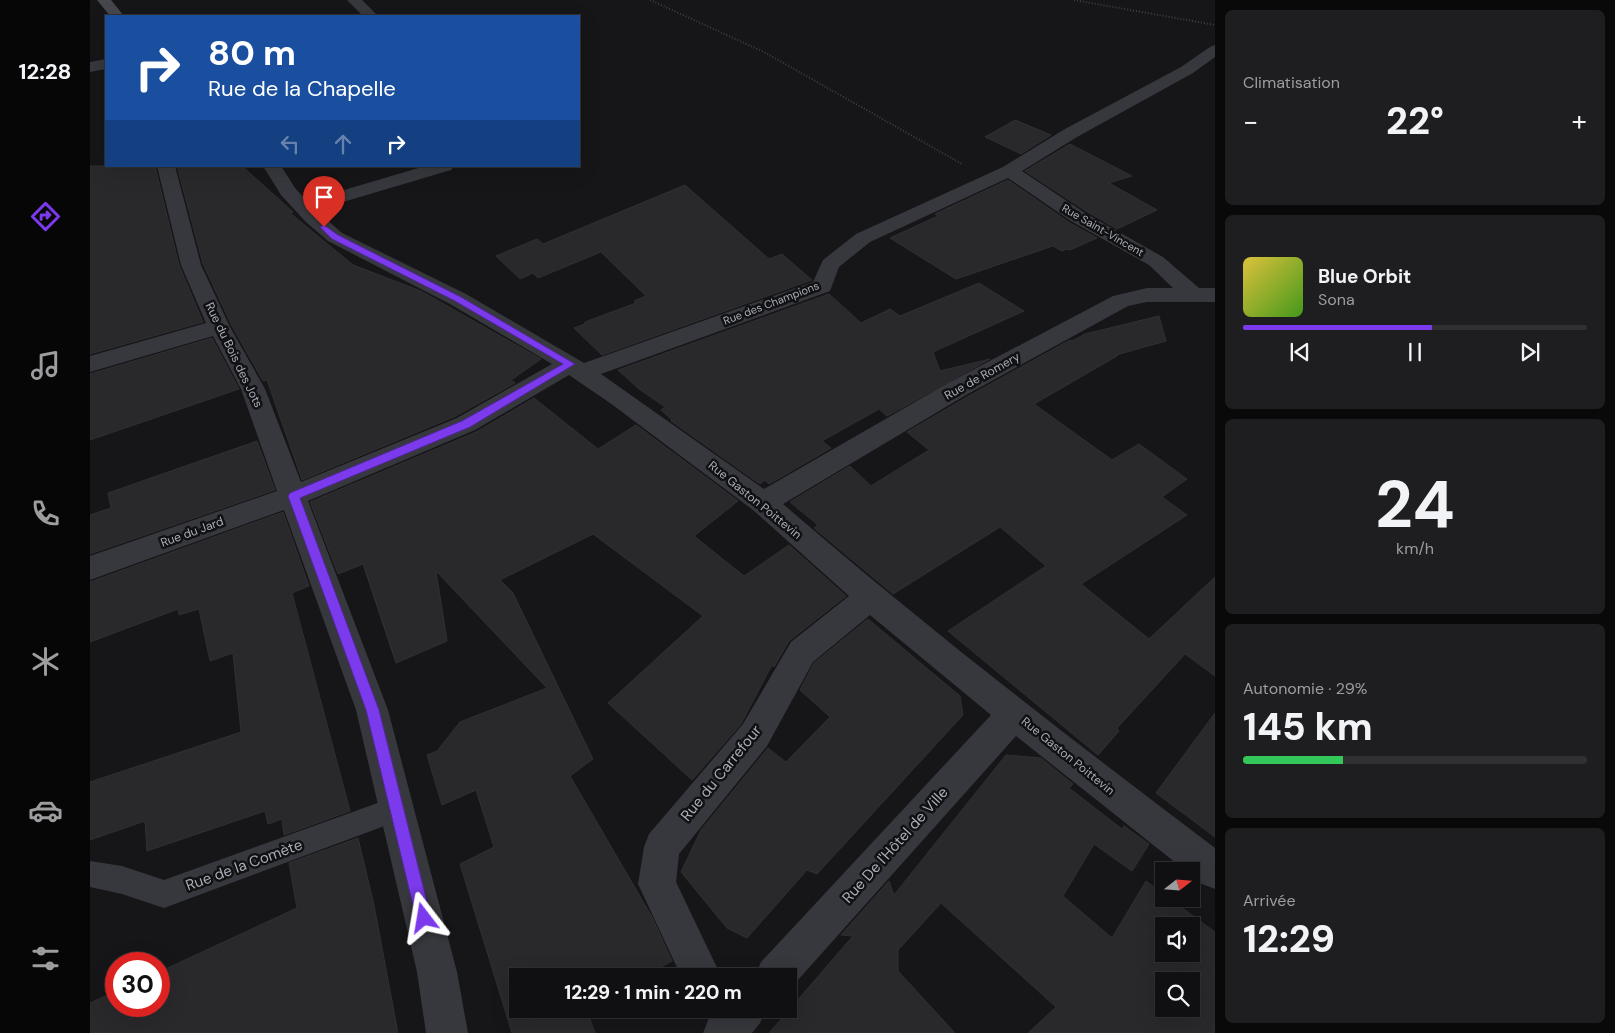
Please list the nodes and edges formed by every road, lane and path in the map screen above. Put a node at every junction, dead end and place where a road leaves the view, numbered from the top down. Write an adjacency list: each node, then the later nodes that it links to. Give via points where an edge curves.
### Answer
1 (104, 0): 5 (main road)
2 (354, 0): 6 (street)
3 (650, 0): 14 (path, via 764,52)
4 (1074, 0): 7 (path)
5 (117, 15)
6 (370, 15)
7 (1215, 25)
8 (1215, 50): 14 (street, Rue des Champions, via 1187,70)
9 (105, 64): 10 (street)
10 (90, 67)
11 (166, 167): 17 (street, Rue du Bois des Jots, via 190,265)
12 (273, 167): 15 (street, Rue Gaston Poittevin)
13 (442, 167): 15 (street)
14 (1000, 175): 16 (street, Rue Saint-Vincent, via 1156,261); 19 (street, Rue des Champions, via 863,238 830,264 822,286)
15 (303, 208): 19 (street, Rue Gaston Poittevin, via 335,237 458,299)
16 (1203, 294): 21 (street, Rue de Romery, via 1147,295 1121,301 957,389)
17 (219, 326): 18 (street); 20 (street, Rue du Bois des Jots, via 253,389)
18 (90, 364)
19 (576, 368): 20 (street, Rue du Jard, via 466,424); 21 (street, Rue Gaston Poittevin)
20 (294, 496): 22 (street, Rue du Jard); 25 (street, Rue du Bois des Jots, via 372,710)
21 (763, 503): 23 (street, Rue Gaston Poittevin)
22 (90, 568)
23 (870, 597): 24 (street, Rue Gaston Poittevin); 28 (street, Rue du Carrefour, via 802,652 754,735 662,846 657,884)
24 (1015, 713): 26 (street, Rue Gaston Poittevin); 29 (street, Rue De l'Hôtel de Ville)
25 (397, 809): 27 (lane, Rue de la Comète, via 164,894 122,880); 30 (street, Rue du Bois des Jots, via 437,972)
26 (1215, 871)
27 (90, 874)
28 (697, 968)
29 (782, 968)
30 (447, 1033)

